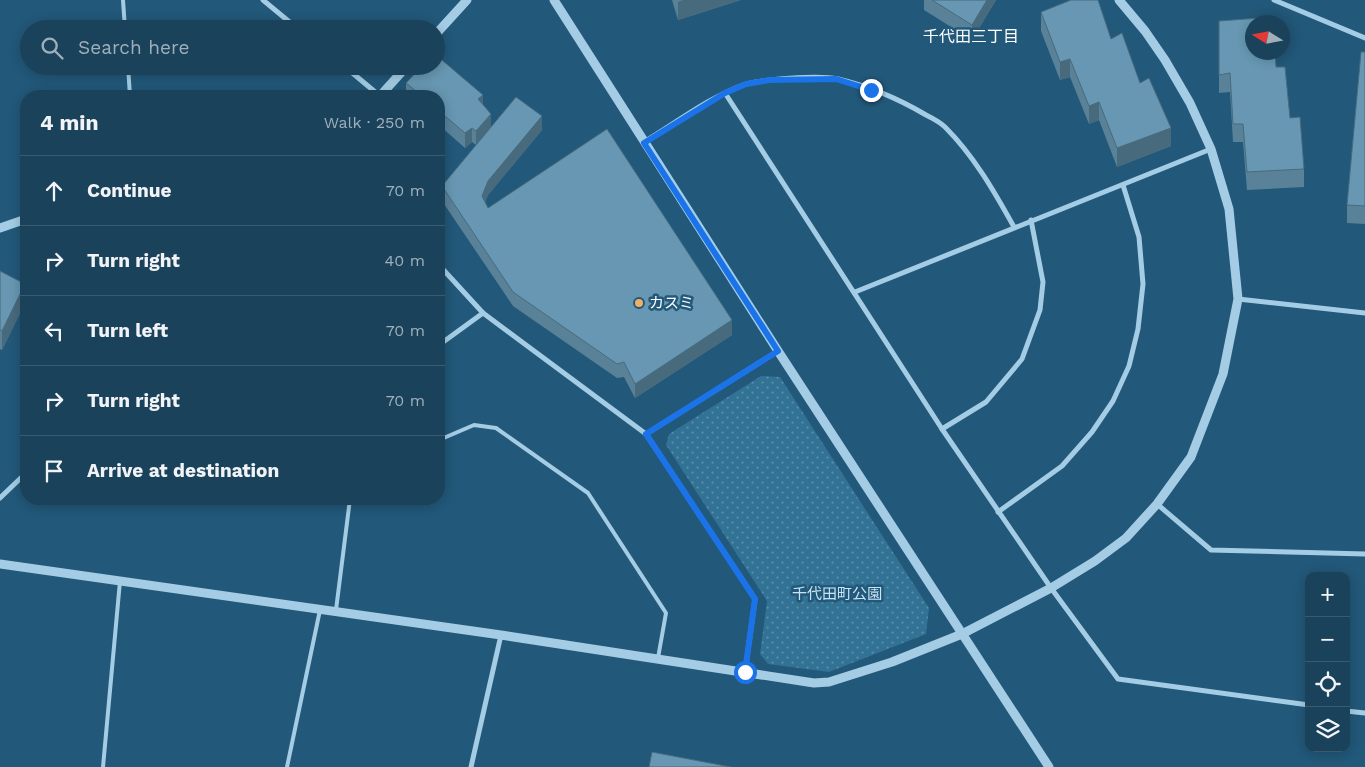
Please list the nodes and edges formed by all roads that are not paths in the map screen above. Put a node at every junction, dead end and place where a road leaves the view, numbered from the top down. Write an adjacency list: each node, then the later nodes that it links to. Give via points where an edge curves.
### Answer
1 (123, 0): 7 (lane)
2 (263, 0): 8 (street)
3 (467, 0): 9 (street)
4 (554, 0): 18 (street)
5 (1274, 0): 10 (street)
6 (1124, 2): 19 (street, via 1165,60)
7 (124, 20)
8 (287, 20)
9 (445, 24)
10 (1365, 38)
11 (129, 75): 14 (lane)
12 (355, 75): 15 (street)
13 (399, 75): 16 (street)
14 (130, 90)
15 (373, 90)
16 (385, 90)
17 (725, 93): 18 (street); 23 (street, via 746,84 770,80 836,79 907,104 944,125 965,148); 26 (street)
18 (644, 143): 31 (street)
19 (1211, 149): 20 (street); 27 (street, via 1229,209)
20 (1123, 185): 21 (street); 39 (street, via 1139,237 1143,284 1138,329 1129,366 1113,401 1068,460)
21 (1031, 220): 23 (street); 32 (street, via 1042,282 1040,310 1032,336 1022,359 986,402)
22 (20, 221): 24 (street)
23 (1014, 227): 26 (street)
24 (0, 228)
25 (445, 272): 28 (street)
26 (855, 292): 32 (street)
27 (1238, 299): 29 (street); 37 (street, via 1224,374 1207,420 1190,457)
28 (483, 313): 30 (street); 33 (street)
29 (1365, 314)
30 (445, 341)
31 (778, 351): 33 (street); 46 (street)
32 (942, 428): 39 (street)
33 (646, 434): 49 (street, via 755,599)
34 (445, 437): 48 (lane, via 474,425 496,428 588,492 666,613)
35 (20, 479): 36 (street)
36 (0, 498)
37 (1157, 504): 40 (street, via 1211,550); 43 (street, via 1126,538)
38 (349, 505): 45 (lane)
39 (998, 512): 43 (street)
40 (1365, 554)
41 (0, 564): 42 (street)
42 (120, 581): 44 (street); 53 (lane)
43 (1051, 588): 46 (street); 50 (street, via 1118,680)
44 (320, 610): 45 (street); 54 (lane)
45 (336, 612): 47 (street)
46 (962, 634): 49 (street, via 892,662 829,682 814,683); 56 (street)
47 (501, 635): 48 (street); 55 (street)
48 (658, 658): 49 (street)
49 (745, 672)
50 (1305, 704)
51 (1350, 711): 52 (street)
52 (1365, 713)
53 (103, 767)
54 (287, 767)
55 (471, 767)
56 (1049, 767)

